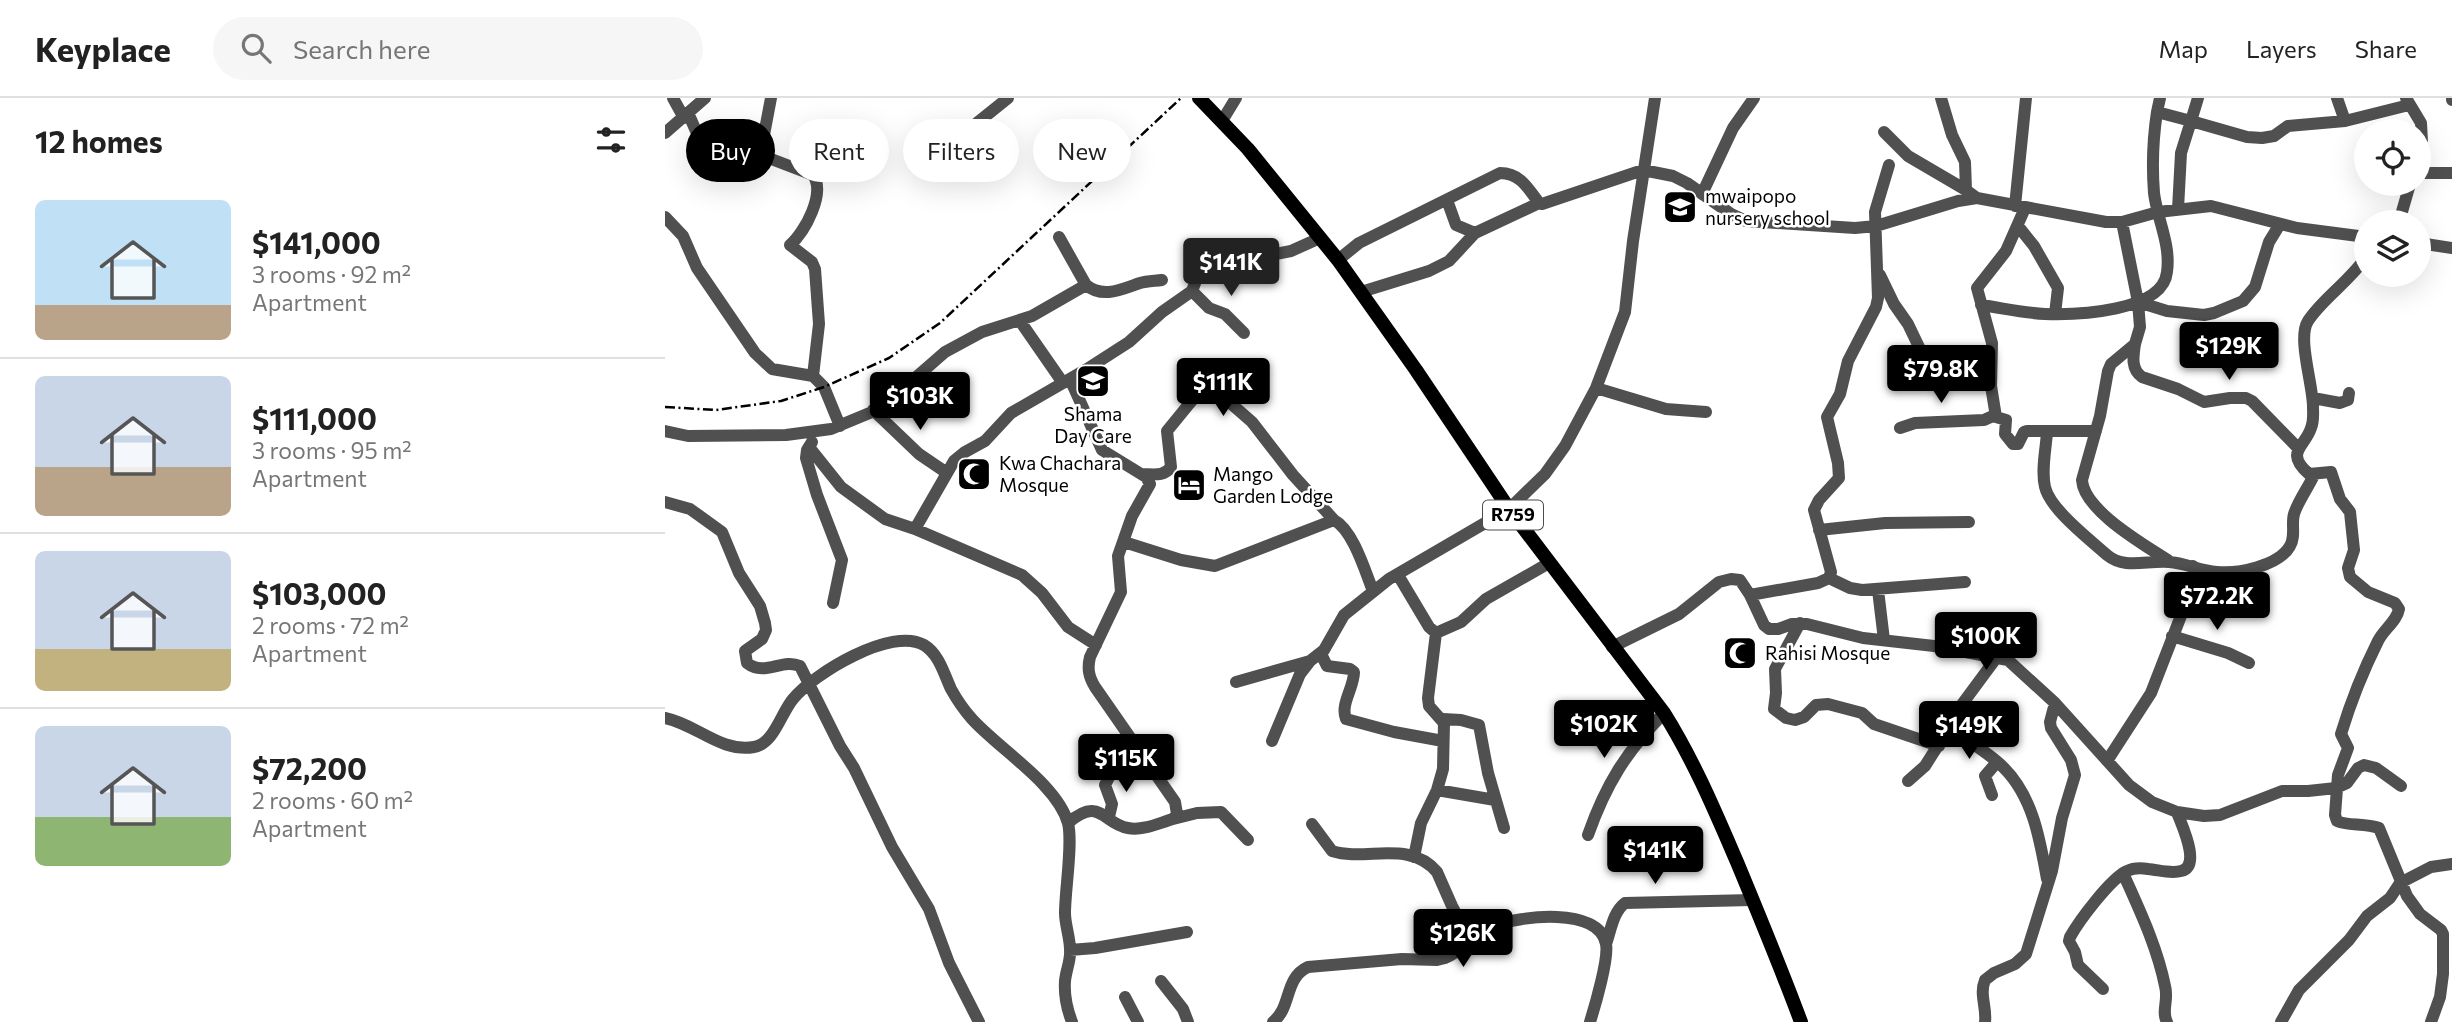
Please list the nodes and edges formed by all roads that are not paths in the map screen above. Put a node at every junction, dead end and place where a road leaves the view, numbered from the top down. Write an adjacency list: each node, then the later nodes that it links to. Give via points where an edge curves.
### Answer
1 (673, 98): 16 (street)
2 (705, 98): 16 (street)
3 (771, 98): 18 (street)
4 (1008, 98): 19 (street)
5 (1236, 98): 21 (street)
6 (1655, 98): 28 (street)
7 (1754, 98): 31 (street, via 1733,128)
8 (1941, 98): 32 (street)
9 (2026, 98): 35 (street)
10 (2160, 98): 15 (street)
11 (2198, 98): 22 (street)
12 (2337, 98): 23 (street)
13 (1205, 100): 21 (main road, R759)
14 (2408, 102): 20 (street); 23 (street)
15 (2157, 112): 22 (street); 37 (street, via 2154,192)
16 (686, 116): 17 (street); 25 (street)
17 (688, 119)
18 (767, 119)
19 (982, 119)
20 (2419, 119)
21 (1222, 121): 46 (main road, R759)
22 (2191, 121): 23 (street, via 2262,138 2274,136 2288,125); 36 (street, via 2182,153)
23 (2345, 121)
24 (1884, 132): 32 (street, via 1908,156)
25 (665, 133)
26 (775, 161): 63 (street, via 813,175 819,189 808,224 790,246 815,269 819,317)
27 (1889, 165): 41 (street, via 1875,212)
28 (1643, 170): 31 (street, via 1673,176); 34 (street); 65 (street, via 1625,312)
29 (2431, 173): 30 (street)
30 (2452, 173)
31 (1702, 194): 41 (street, via 1746,221)
32 (1972, 194): 35 (street); 41 (street)
33 (1447, 200): 34 (street, via 1508,173 1526,184); 43 (street, via 1456,225); 49 (street, via 1359,243)
34 (1539, 203): 43 (street)
35 (2020, 207): 39 (street); 42 (street)
36 (2178, 209): 37 (street); 40 (street, via 2211,206)
37 (2158, 212): 39 (street); 56 (street, via 2168,270 2162,287)
38 (665, 217): 63 (street, via 683,236 697,268 755,353 772,369)
39 (2122, 222): 56 (street)
40 (2280, 224): 44 (street); 56 (street, via 2269,242 2255,287 2243,301 2204,315)
41 (1876, 226): 50 (street)
42 (2018, 226): 57 (street, via 2006,251 1979,284); 58 (street, via 2059,290)
43 (1475, 233): 55 (street, via 1439,266)
44 (2354, 235)
45 (1059, 237): 53 (street)
46 (1320, 238): 49 (main road, R759); 54 (street, via 1291,251 1208,272 1197,278)
47 (2431, 245): 48 (street)
48 (2452, 248)
49 (1338, 260): 55 (main road, R759)
50 (1876, 268): 62 (street, via 1931,373); 87 (street, via 1876,307 1848,361 1840,394 1827,417 1840,472 1814,510)
51 (2354, 273): 67 (street, via 2307,323 2303,339)
52 (1162, 280): 53 (street, via 1112,292)
53 (1086, 285): 59 (street)
54 (1192, 291): 60 (street); 64 (street, via 1129,342)
55 (1361, 292): 83 (main road, R759)
56 (2139, 302): 58 (street); 61 (street)
57 (1981, 305): 58 (street); 62 (street, via 1992,342)
58 (2055, 314)
59 (1020, 321): 64 (street); 68 (street, via 982,332 945,352 914,379 887,392)
60 (1244, 333)
61 (2135, 344): 74 (street, via 2111,363); 78 (street, via 2133,362 2141,377 2204,402 2246,398)
62 (1991, 372): 70 (street)
63 (813, 376): 71 (street, via 824,387)
64 (1066, 381): 79 (street, via 1011,413 985,441 954,461); 80 (street, via 1102,450)
65 (1596, 388): 69 (street, via 1666,409); 83 (street, via 1556,460)
66 (2349, 393): 67 (street, via 2348,400 2342,402)
67 (2313, 398): 78 (street, via 2311,431)
68 (873, 410): 71 (street); 79 (street, via 919,454)
69 (1706, 412)
70 (1995, 415): 72 (street); 75 (street, via 2006,420 2005,434 2013,444 2018,444 2024,432)
71 (839, 426): 76 (street)
72 (1900, 428)
73 (665, 431): 76 (street, via 688,436)
74 (2096, 431): 75 (street); 89 (street, via 2082,480 2085,492 2125,532)
75 (2047, 432): 89 (street, via 2045,489 2062,513 2114,561)
76 (818, 433): 77 (street)
77 (809, 447): 86 (street, via 841,487 885,519); 98 (street, via 811,476 842,560)
78 (2298, 448): 81 (street, via 2303,468)
79 (947, 473): 86 (street)
80 (1142, 474): 84 (street, via 1168,472 1167,431 1208,385 1252,422); 88 (street, via 1149,479 1149,489 1132,516)
81 (2314, 475): 91 (street, via 2295,511 2293,541 2284,553 2265,565 2239,571); 123 (street, via 2331,472 2350,512 2354,540 2347,568 2350,578 2399,609 2353,696 2341,734 2348,747)
82 (665, 502): 109 (street, via 689,509 722,532 739,573 760,606 765,636 745,650 747,663 758,669 796,664)
83 (1509, 509): 90 (main road, R759); 92 (street)
84 (1334, 520): 88 (street, via 1215,566); 96 (street, via 1356,549)
85 (1969, 522): 87 (street)
86 (915, 529): 103 (street, via 1022,575 1068,627)
87 (1819, 530): 93 (street, via 1831,567)
88 (1124, 542): 103 (street, via 1118,556 1121,592)
89 (2169, 562): 91 (street)
90 (1549, 563): 100 (street, via 1486,599 1461,622); 104 (main road, R759)
91 (2193, 566): 101 (street, via 2191,590)
92 (1398, 575): 96 (street); 100 (street)
93 (1829, 578): 95 (street, via 1850,588); 97 (street)
94 (1965, 582): 95 (street)
95 (1878, 590): 102 (street)
96 (1373, 591): 105 (street, via 1344,615)
97 (1751, 595): 99 (street, via 1769,629); 104 (street, via 1740,580 1719,582 1679,614)
98 (833, 603)
99 (1800, 623): 102 (street); 117 (street, via 1775,669 1776,711 1795,720 1816,705 1835,706)
100 (1436, 633): 113 (street, via 1428,698 1429,706)
101 (2172, 636): 107 (street); 119 (street, via 2151,693)
102 (1884, 640): 106 (street)
103 (1096, 645): 129 (street, via 1089,676 1175,802)
104 (1612, 647): 111 (main road, R759)
105 (1316, 657): 108 (street); 115 (street, via 1300,674); 116 (street, via 1327,666 1354,672 1344,709 1346,719)
106 (1997, 657): 110 (street, via 2015,665); 114 (street)
107 (2249, 663)
108 (1236, 682)
109 (808, 683): 112 (street, via 792,699 767,740 754,747 713,740); 130 (street, via 879,645 924,645 940,663 963,707 1042,782); 150 (street, via 887,838 929,909 949,963)
110 (2055, 703): 119 (street); 138 (street, via 2051,728 2075,775)
111 (1664, 713): 133 (street, via 1614,775); 140 (main road, R759, via 1708,793)
112 (665, 718)
113 (1443, 719): 116 (street); 126 (street, via 1479,725)
114 (1951, 725): 117 (street); 120 (street)
115 (1272, 741)
116 (1443, 741): 124 (street)
117 (1939, 746): 121 (street, via 1926,766)
118 (1119, 758): 128 (street, via 1106,781 1112,804)
119 (2107, 761): 127 (street, via 2141,795)
120 (1997, 762): 125 (street, via 1985,776); 138 (street, via 2013,778 2028,806)
121 (1908, 781)
122 (2401, 786): 123 (street, via 2377,768 2364,765)
123 (2336, 788): 127 (street, via 2283,790 2220,815); 139 (street, via 2337,821 2379,828)
124 (1437, 790): 126 (street); 135 (street, via 1421,823)
125 (1991, 796)
126 (1495, 800): 132 (street)
127 (2177, 812): 137 (street, via 2190,850 2186,869)
128 (1109, 817): 129 (street, via 1122,827 1136,829); 130 (street, via 1089,812)
129 (1173, 819): 134 (street, via 1221,812)
130 (1068, 823): 145 (street, via 1065,912)
131 (1313, 824): 135 (street, via 1332,851)
132 (1504, 828)
133 (1588, 835)
134 (1248, 840)
135 (1414, 857): 143 (street, via 1437,872)
136 (2452, 864): 139 (street, via 2431,867)
137 (2123, 873): 147 (street, via 2069,939 2078,965); 157 (street, via 2162,972)
138 (2048, 883): 156 (street, via 2026,954 1984,983)
139 (2400, 883): 141 (street, via 2420,914); 158 (street, via 2299,990)
140 (1752, 900): 144 (street, via 1625,903 1615,915); 155 (main road, R759)
141 (2447, 929): 159 (street, via 2440,997)
142 (1187, 932): 145 (street)
143 (1472, 940): 144 (street, via 1492,926 1513,920 1556,917 1595,928); 153 (street, via 1437,960 1308,967 1294,977)
144 (1606, 944): 154 (street)
145 (1070, 950): 151 (street, via 1065,981)
146 (1161, 981): 152 (street)
147 (2103, 989)
148 (1125, 997): 149 (street)
149 (1134, 1020)
150 (979, 1022)
151 (1072, 1022)
152 (1188, 1022)
153 (1273, 1022)
154 (1590, 1022)
155 (1801, 1022)
156 (1985, 1022)
157 (2167, 1022)
158 (2281, 1022)
159 (2431, 1022)

